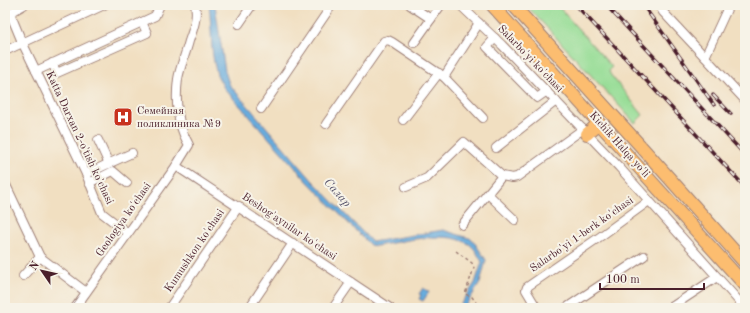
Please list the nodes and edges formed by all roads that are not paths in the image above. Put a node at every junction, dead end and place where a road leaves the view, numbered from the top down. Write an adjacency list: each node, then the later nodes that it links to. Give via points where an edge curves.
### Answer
1 (24, 5): 19 (street, Katta Darxan 2-o'tish ko'chasi, via 10,13)
2 (104, 5): 19 (street)
3 (160, 5): 15 (street, via 155,16)
4 (195, 5): 39 (street, Geologiya ko'chasi, via 194,28 178,78 177,94 182,134 189,145)
5 (252, 5): 17 (street)
6 (332, 5): 29 (street)
7 (410, 5): 14 (street)
8 (440, 5): 14 (street)
9 (460, 5): 16 (street, Salarbo'yi ko'chasi)
10 (492, 5): 32 (highway, Kichik Halqa yo'li)
11 (513, 5): 55 (highway, Kichik Halqa yo'li)
12 (729, 5): 22 (street)
13 (661, 9): 22 (street)
14 (431, 19): 20 (street)
15 (142, 22): 23 (street); 23 (street, via 147,32 56,73)
16 (479, 23): 18 (street, Salarbo'yi ko'chasi); 25 (street)
17 (239, 24)
18 (495, 38): 26 (street, Salarbo'yi ko'chasi); 26 (street, via 487,47 532,93 537,98)
19 (22, 42): 21 (street); 24 (street, Katta Darxan 2-o'tish ko'chasi)
20 (414, 43)
21 (5, 51)
22 (705, 57): 27 (street)
23 (52, 63): 24 (street)
24 (36, 71): 40 (street, Katta Darxan 2-o'tish ko'chasi)
25 (441, 75): 30 (street); 31 (street); 33 (street, via 388,40 384,41)
26 (547, 91): 28 (street, Salarbo'yi ko'chasi)
27 (745, 100)
28 (556, 101): 34 (street, Salarbo'yi ko'chasi); 36 (street)
29 (261, 109)
30 (483, 118)
31 (403, 120)
32 (599, 123): 34 (highway); 59 (highway, Kichik Halqa yo'li)
33 (326, 124)
34 (585, 131): 41 (street, via 518,178); 47 (street, Salarbo'yi ko'chasi)
35 (98, 140): 38 (street)
36 (496, 148)
37 (132, 153): 38 (street)
38 (109, 164): 40 (street)
39 (176, 166): 48 (street, Beshog'aynilar ko'chasi); 51 (street, Geologiya ko'chasi)
40 (86, 174): 43 (street, Katta Darxan 2-o'tish ko'chasi)
41 (502, 176): 45 (street, via 464,142 427,178); 46 (street)
42 (5, 183): 54 (street)
43 (89, 183): 44 (street, via 113,171); 51 (street, Katta Darxan 2-o'tish ko'chasi, via 102,213)
44 (127, 183)
45 (406, 187)
46 (488, 194): 49 (street); 50 (street)
47 (649, 201): 57 (street, Salarbo'yi ko'chasi); 66 (street, Salarbo'yi 1-berk ko'chasi, via 527,287 526,290)
48 (239, 206): 52 (street, Beshog'aynilar ko'chasi); 62 (street, Kumushkon ko'chasi)
49 (516, 220)
50 (462, 225)
51 (128, 232): 60 (street, Geologiya ko'chasi)
52 (292, 243): 58 (street, Beshog'aynilar ko'chasi); 63 (street)
53 (644, 256): 67 (street)
54 (40, 257): 56 (street); 60 (street)
55 (745, 263)
56 (22, 276)
57 (717, 277): 68 (street); 69 (street, Salarbo'yi ko'chasi)
58 (351, 282): 64 (street); 65 (street, Beshog'aynilar ko'chasi)
59 (745, 285)
60 (86, 292): 61 (street, Geologiya ko'chasi)
61 (76, 308)
62 (169, 308)
63 (249, 308)
64 (333, 308)
65 (390, 308)
66 (535, 308)
67 (566, 308)
68 (670, 308)
69 (745, 308)

